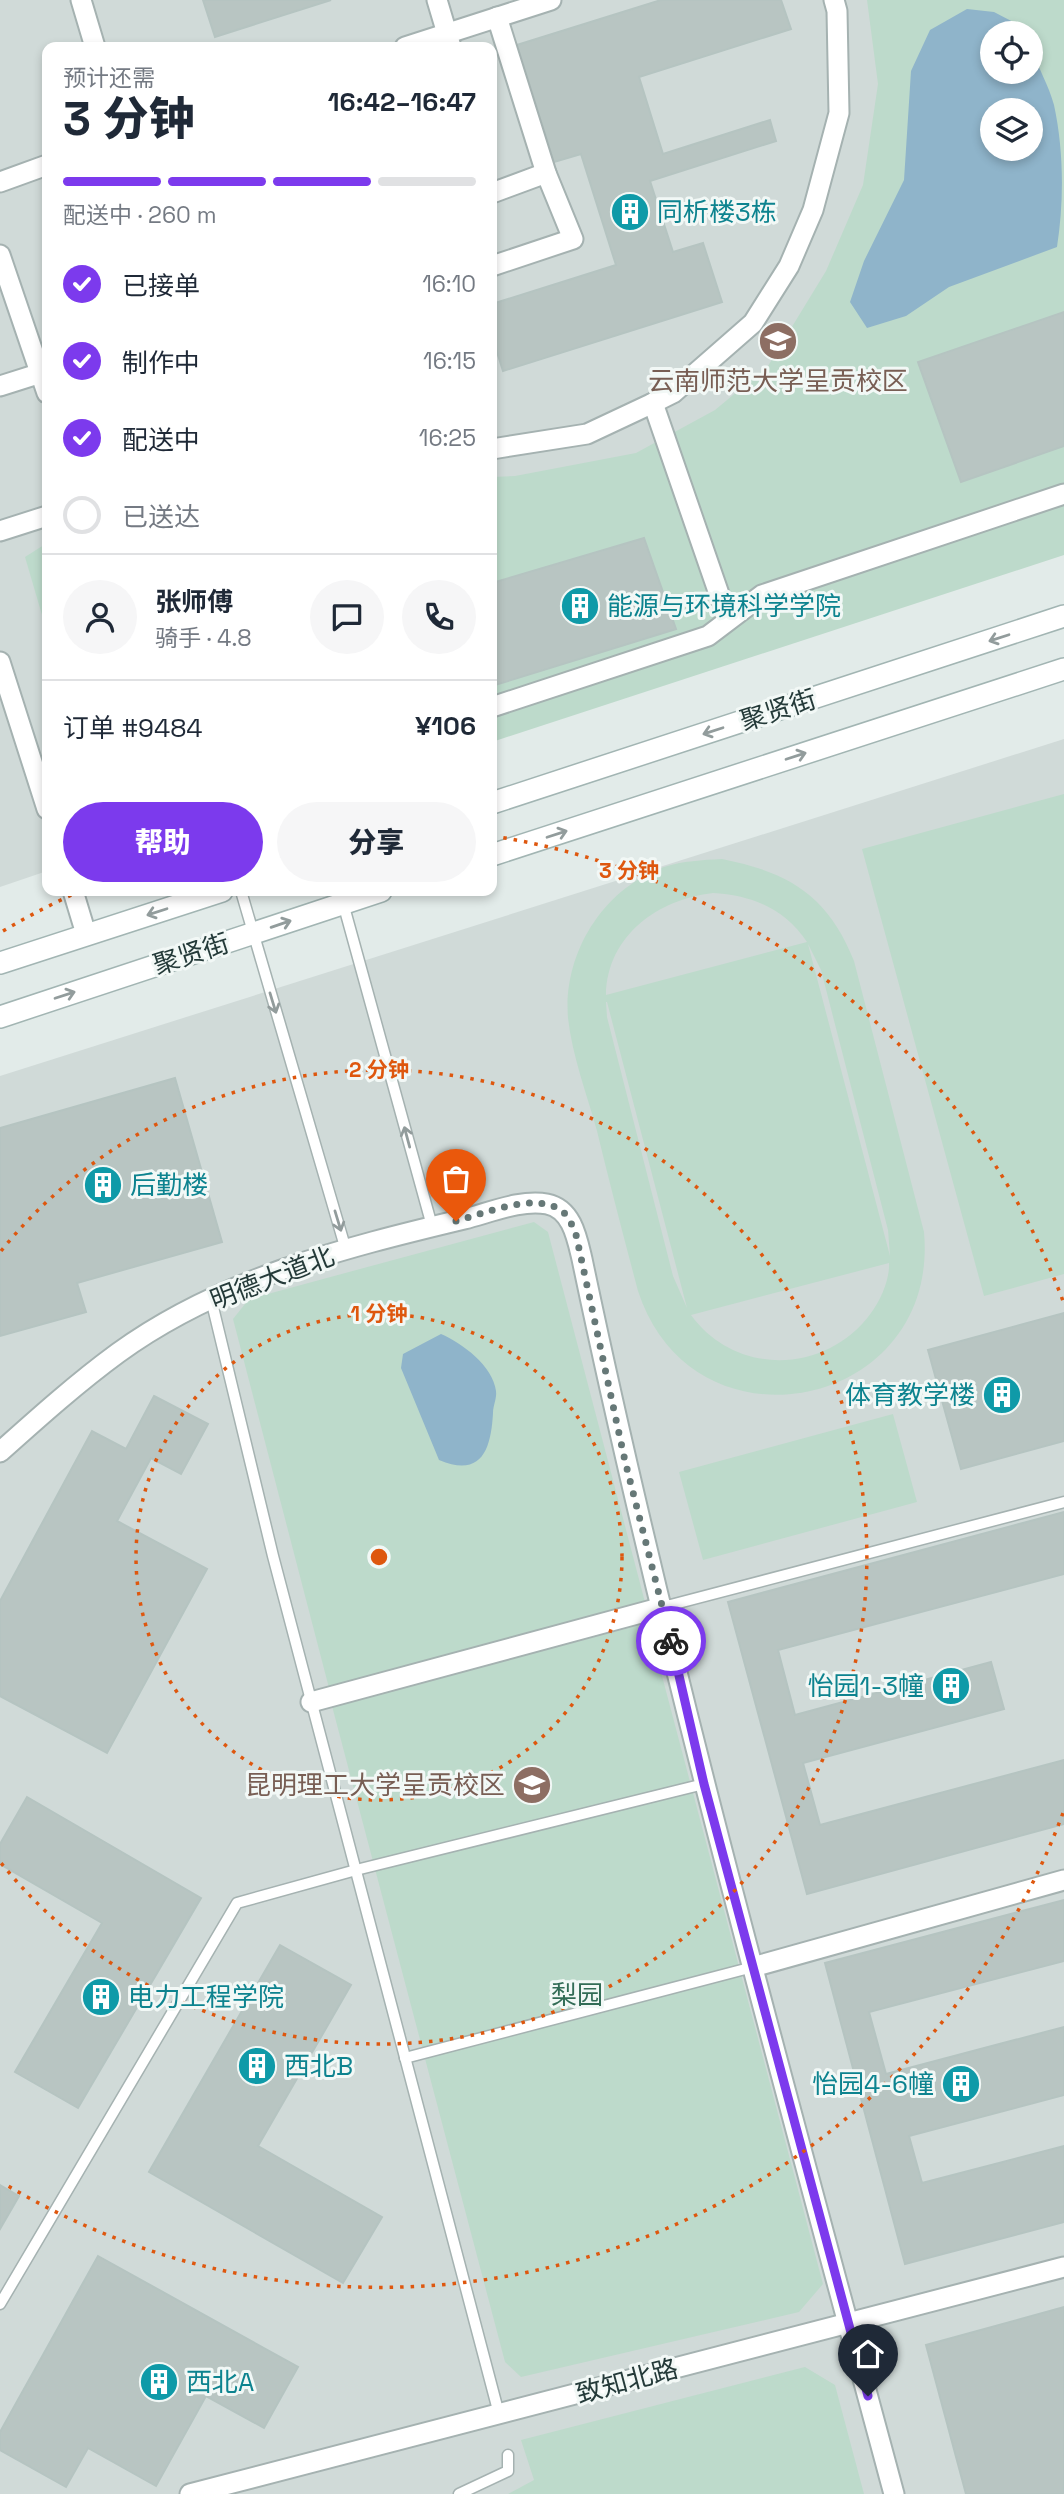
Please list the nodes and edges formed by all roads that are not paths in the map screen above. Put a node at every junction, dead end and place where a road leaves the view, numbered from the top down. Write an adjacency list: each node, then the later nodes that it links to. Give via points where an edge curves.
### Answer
1 (81, 0): 7 (street)
2 (436, 0): 6 (street)
3 (551, 0): 5 (street)
4 (834, 0): 17 (street, via 839,113 813,210 789,265 753,323 673,393)
5 (497, 18): 6 (street); 9 (street)
6 (449, 40)
7 (94, 42)
8 (42, 167): 10 (street)
9 (546, 173): 11 (street); 13 (street, via 573,239)
10 (0, 182)
11 (497, 191)
12 (0, 255): 14 (street)
13 (497, 264)
14 (41, 373): 15 (street); 16 (street)
15 (42, 376)
16 (0, 386)
17 (653, 403): 18 (street, via 587,434); 23 (street)
18 (497, 448)
19 (1064, 494): 23 (street, via 762,595)
20 (42, 518): 21 (street)
21 (0, 531)
22 (1064, 617): 28 (main road, 聚贤街, one-way to 28)
23 (728, 620): 26 (street, via 708,636)
24 (0, 662): 27 (street)
25 (1064, 669): 29 (main road, 聚贤街, one-way to 25)
26 (497, 705)
27 (42, 793)
28 (497, 801)
29 (497, 853)
30 (75, 896): 35 (street)
31 (206, 896): 35 (main road, 聚贤街, one-way to 35)
32 (242, 896): 36 (lane)
33 (365, 896): 34 (main road, 聚贤街)
34 (343, 903): 36 (main road, 聚贤街, one-way to 34); 39 (lane, one-way to 34)
35 (86, 934): 37 (main road, 聚贤街)
36 (253, 934): 38 (main road, 聚贤街, one-way to 36); 40 (lane, one-way to 40)
37 (0, 963)
38 (0, 1017)
39 (432, 1226): 40 (street, 明德大道北); 44 (street, 明德大道北, via 526,1204 548,1204 564,1212 575,1230 625,1461)
40 (346, 1250): 41 (street, 明德大道北, via 268,1273)
41 (211, 1299): 42 (street, 明德大道北, via 119,1352); 45 (lane)
42 (0, 1452)
43 (1064, 1502): 44 (lane)
44 (663, 1607): 45 (street); 46 (street)
45 (311, 1702): 47 (lane)
46 (704, 1784): 47 (lane); 49 (street)
47 (355, 1870): 50 (lane); 52 (lane, via 237,1903)
48 (1064, 1880): 49 (street)
49 (753, 1967): 50 (lane); 53 (street)
50 (405, 2058): 54 (lane)
51 (1064, 2267): 53 (street, 致知北路)
52 (0, 2304)
53 (849, 2323): 54 (street, 致知北路); 58 (street)
54 (499, 2414): 56 (street, 致知北路)
55 (508, 2455): 57 (lane, via 508,2471)
56 (190, 2494)
57 (459, 2494)
58 (894, 2494)

